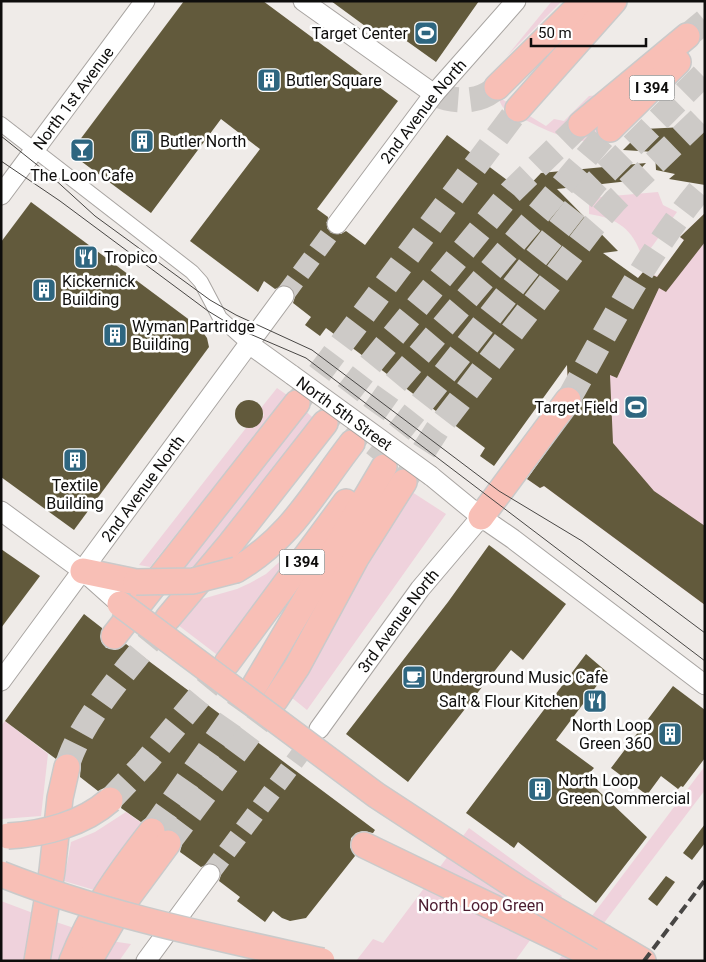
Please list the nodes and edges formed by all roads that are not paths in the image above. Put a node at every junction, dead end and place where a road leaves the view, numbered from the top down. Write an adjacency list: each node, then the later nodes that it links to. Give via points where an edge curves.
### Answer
1 (145, 1): 12 (street, North 1st Avenue)
2 (303, 1): 7 (street)
3 (516, 1): 7 (street, 2nd Avenue North)
4 (584, 1): 6 (highway)
5 (614, 1): 8 (highway)
6 (497, 87)
7 (434, 94): 14 (street, 2nd Avenue North)
8 (518, 109)
9 (1, 124): 12 (street, North 5th Street)
10 (581, 124): 11 (highway, I 394, via 691,41)
11 (610, 129)
12 (34, 150): 13 (street, North 1st Avenue); 16 (street, North 5th Street, via 192,272 220,318)
13 (1, 194)
14 (338, 224)
15 (284, 296): 16 (street, 2nd Avenue North)
16 (249, 344): 23 (street, North 5th Street, bridge, via 431,476); 24 (street, 2nd Avenue North)
17 (568, 400): 23 (highway)
18 (297, 403): 27 (highway)
19 (325, 423): 26 (highway)
20 (352, 443): 24 (highway, I 394, bridge, via 286,532 262,554 236,570 193,581 136,582)
21 (404, 482): 32 (highway, via 356,558 297,667)
22 (1, 511): 24 (street)
23 (481, 517): 31 (street, North 5th Street); 33 (street, 3rd Avenue North, via 420,588)
24 (91, 578): 25 (street); 29 (street, 2nd Avenue North)
25 (120, 604): 46 (highway, bridge, via 376,795 518,888)
26 (168, 618)
27 (114, 636)
28 (227, 663): 30 (highway, I 394, via 380,464)
29 (1, 682)
30 (255, 685)
31 (705, 685)
32 (275, 700)
33 (319, 729)
34 (66, 767): 40 (highway)
35 (110, 800): 36 (highway, bridge, via 74,822 43,832)
36 (5, 836)
37 (364, 845): 45 (highway)
38 (1, 874): 44 (highway, bridge, via 62,897 127,915)
39 (210, 874): 43 (street)
40 (37, 961)
41 (72, 961): 42 (highway, via 83,933 116,877 160,837)
42 (89, 961)
43 (146, 961)
44 (322, 961)
45 (604, 961)
46 (643, 961)

